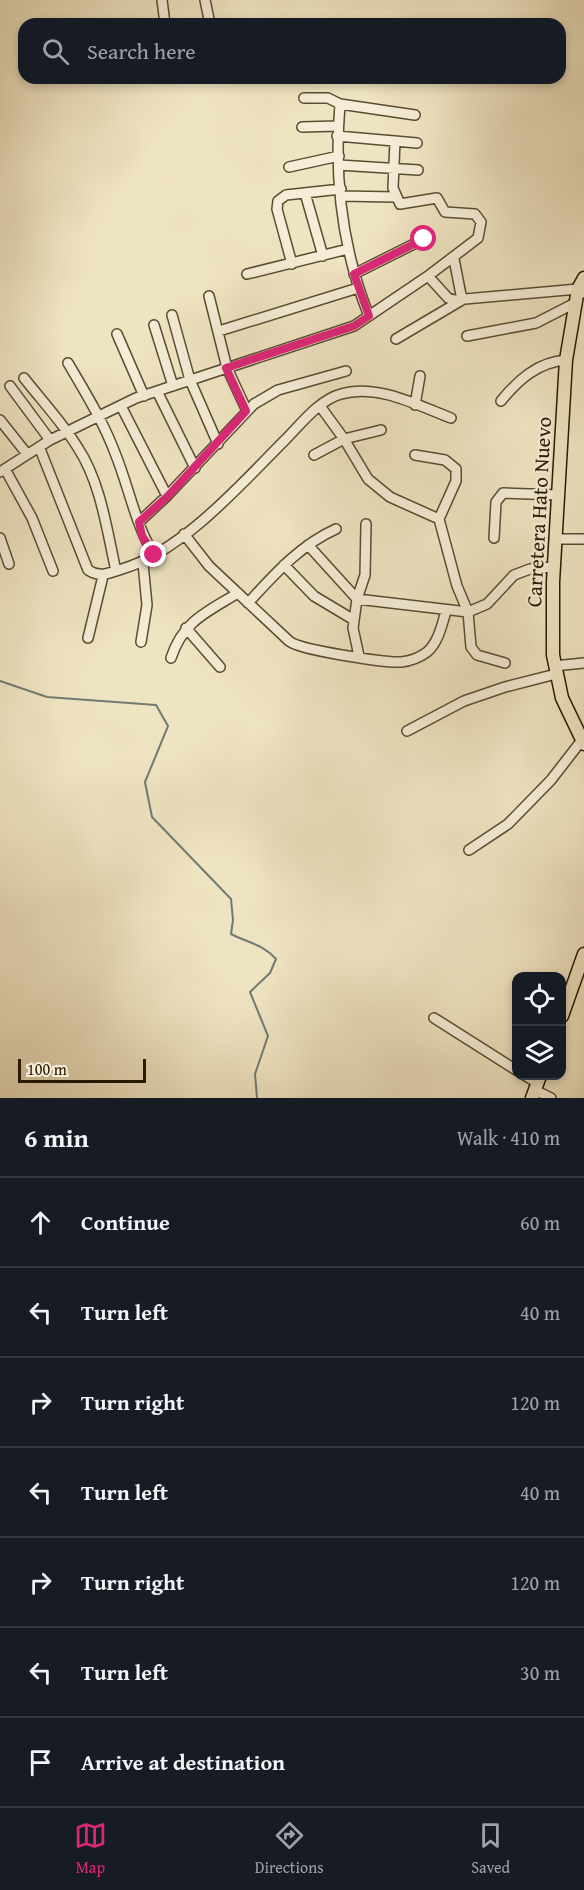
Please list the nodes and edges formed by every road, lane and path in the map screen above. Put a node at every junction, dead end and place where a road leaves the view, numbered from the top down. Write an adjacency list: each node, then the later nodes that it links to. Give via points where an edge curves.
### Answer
1 (162, 0): 3 (street)
2 (205, 0): 4 (street)
3 (164, 18)
4 (209, 18)
5 (304, 98): 6 (street, via 328,98)
6 (339, 104): 7 (street); 9 (street)
7 (415, 115)
8 (302, 127): 9 (street)
9 (338, 131): 10 (street); 12 (street)
10 (395, 141): 11 (street); 14 (street)
11 (417, 143)
12 (339, 160): 13 (street); 14 (street); 16 (street)
13 (289, 167)
14 (393, 168): 15 (street); 18 (street)
15 (418, 170)
16 (341, 192): 17 (street); 18 (street); 20 (street)
17 (305, 193): 21 (street); 23 (street, via 282,196 277,205)
18 (395, 197): 22 (street, via 403,205 437,198 445,212 477,214 481,222 478,238)
19 (424, 239): 25 (street)
20 (348, 249): 21 (street); 25 (street)
21 (323, 256): 23 (street)
22 (454, 259): 26 (street); 30 (street)
23 (292, 264): 24 (street)
24 (247, 274)
25 (354, 274): 27 (street)
26 (428, 276): 30 (street, via 448,298); 32 (street)
27 (358, 288): 32 (street); 34 (street)
28 (580, 291): 30 (street); 36 (street, via 536,323); 38 (main road, Carretera Hato Nuevo)
29 (209, 296): 34 (street)
30 (462, 300): 37 (street)
31 (172, 315): 44 (street)
32 (369, 316): 40 (street, via 354,326)
33 (154, 325): 46 (street)
34 (219, 331): 40 (street)
35 (117, 334): 48 (street)
36 (467, 336)
37 (396, 339)
38 (566, 360): 49 (street, via 551,361 533,371); 68 (main road, Carretera Hato Nuevo)
39 (68, 363): 54 (street)
40 (226, 368): 44 (street); 53 (street)
41 (346, 371): 53 (street, via 278,390)
42 (420, 376): 50 (street)
43 (24, 378): 58 (street)
44 (190, 380): 46 (street); 61 (street)
45 (10, 386): 60 (street)
46 (173, 386): 47 (street)
47 (157, 392): 48 (street); 66 (street)
48 (144, 396): 51 (street)
49 (501, 401)
50 (415, 405): 52 (street, via 361,391 341,394); 55 (street)
51 (121, 406): 54 (street); 69 (street)
52 (320, 406): 59 (street); 74 (street)
53 (246, 411): 61 (street)
54 (99, 416): 58 (street); 71 (street)
55 (451, 418)
56 (0, 420): 63 (street)
57 (381, 430): 59 (street)
58 (66, 433): 60 (street); 86 (street, via 89,470)
59 (344, 439): 64 (street); 70 (street, via 368,479 390,497)
60 (50, 440): 62 (street)
61 (218, 444): 66 (street)
62 (40, 449): 63 (street); 87 (street, via 88,570)
63 (27, 454): 67 (street)
64 (314, 455)
65 (415, 455): 70 (street, via 445,460 456,469 456,482)
66 (195, 468): 69 (street)
67 (3, 470): 85 (street, via 32,518)
68 (559, 495): 76 (street, via 502,493 496,502); 78 (main road, Carretera Hato Nuevo)
69 (168, 496): 71 (street)
70 (438, 519): 92 (street)
71 (139, 522): 80 (street, via 142,536)
72 (366, 524): 89 (street, via 366,575)
73 (336, 528): 79 (street)
74 (184, 534): 80 (street); 88 (street, via 209,566)
75 (0, 538): 82 (street)
76 (494, 538)
77 (584, 539): 78 (street)
78 (556, 540): 84 (main road, Carretera Hato Nuevo)
79 (308, 545): 83 (street); 89 (street)
80 (154, 555): 81 (street)
81 (142, 563): 86 (street); 96 (street, via 147,605)
82 (9, 564)
83 (284, 565): 90 (street); 93 (street, via 314,596)
84 (554, 567): 92 (street, via 514,575 487,604); 102 (main road, Carretera Hato Nuevo)
85 (53, 571)
86 (116, 571): 87 (street)
87 (103, 576): 95 (street)
88 (238, 593): 90 (street); 94 (street)
89 (357, 599): 91 (street); 93 (street)
90 (248, 603): 97 (street, via 293,645)
91 (446, 611): 92 (street); 97 (street, via 429,651 415,659 382,661)
92 (468, 612): 99 (street, via 471,647 477,655)
93 (354, 620): 97 (street)
94 (186, 628): 98 (street); 101 (street)
95 (88, 638)
96 (141, 642)
97 (359, 656)
98 (171, 658)
99 (505, 663)
100 (584, 663): 102 (street)
101 (220, 668)
102 (555, 670): 103 (street, via 464,701); 104 (main road, Carretera Hato Nuevo, via 562,698)
103 (407, 730)
104 (583, 742): 105 (street, via 508,824)
105 (468, 850)
106 (584, 954): 107 (main road)
107 (566, 1003)
108 (434, 1018): 109 (street)
109 (512, 1067)
110 (536, 1087): 111 (street)
111 (551, 1098)

